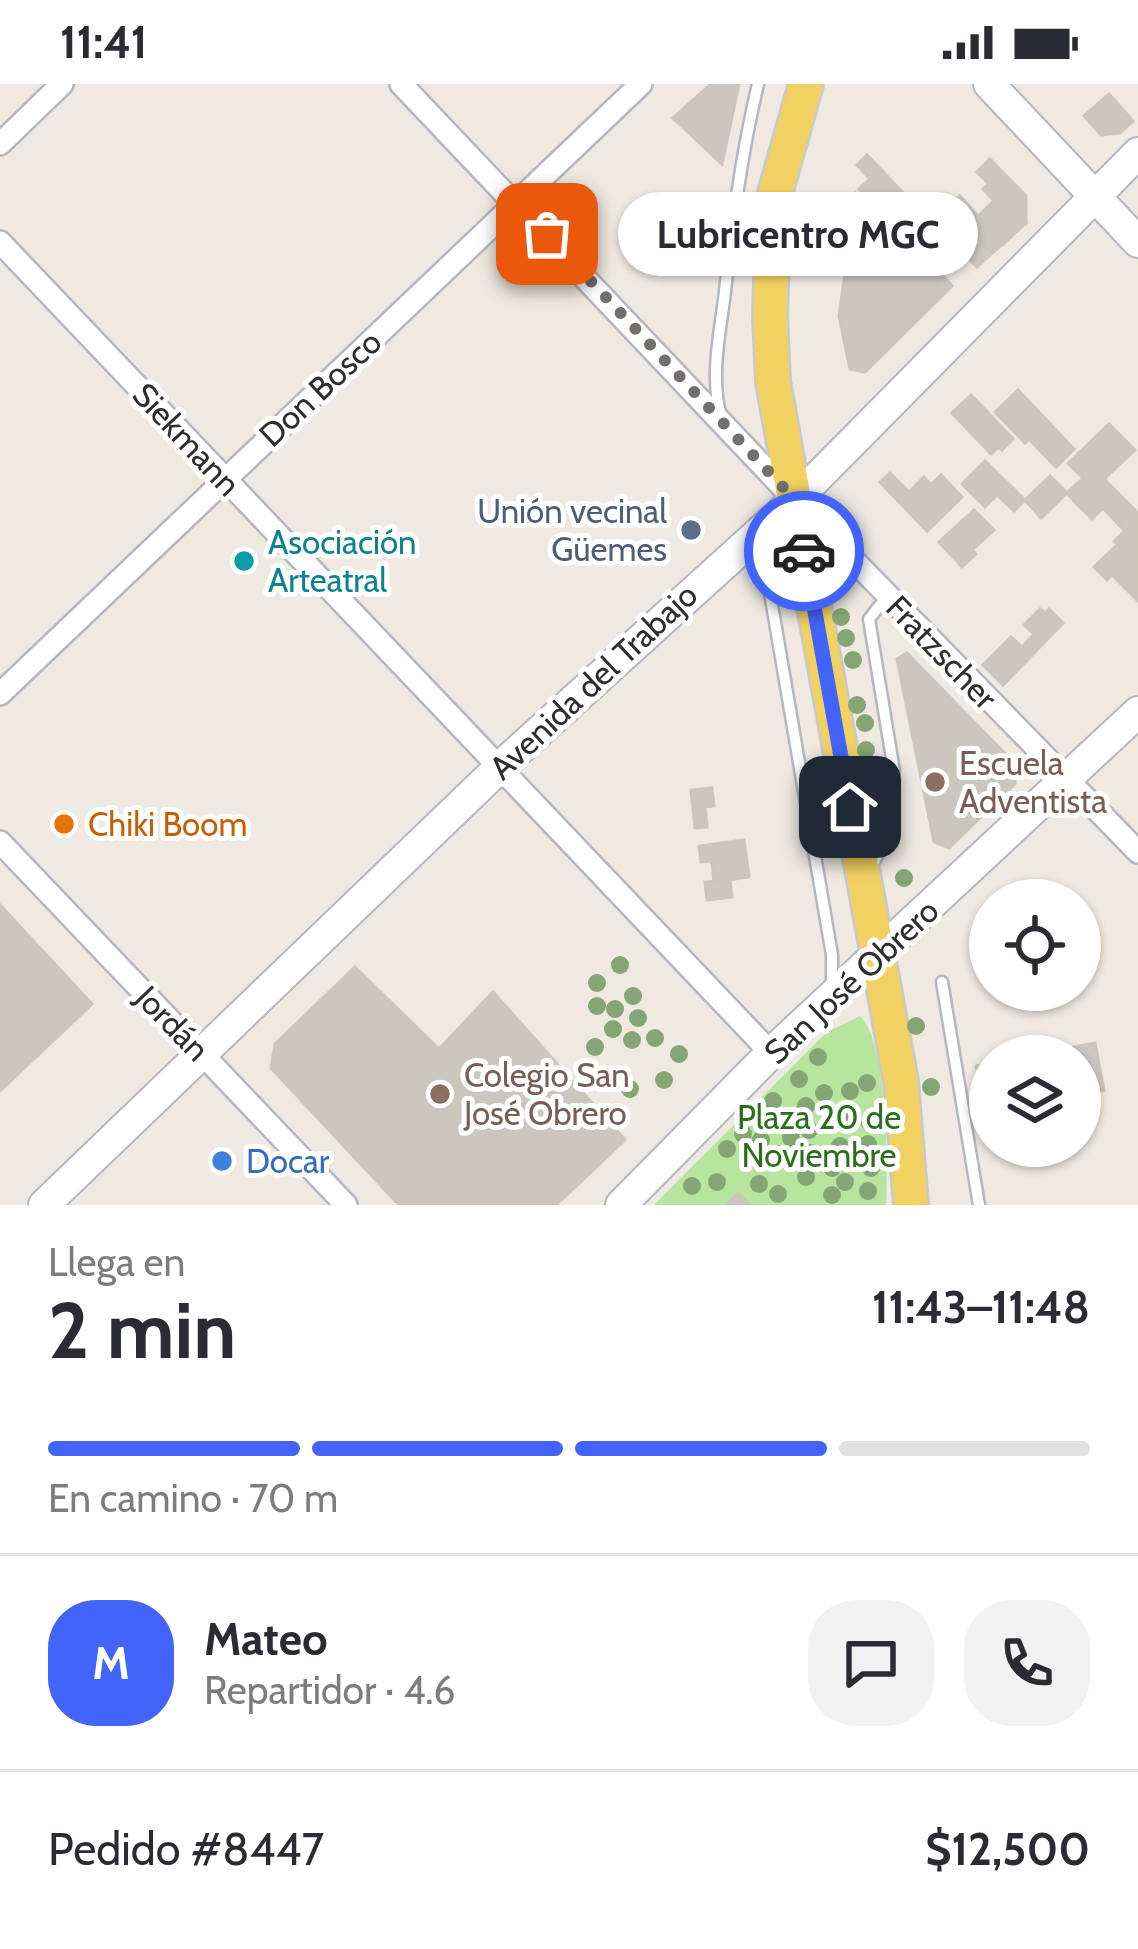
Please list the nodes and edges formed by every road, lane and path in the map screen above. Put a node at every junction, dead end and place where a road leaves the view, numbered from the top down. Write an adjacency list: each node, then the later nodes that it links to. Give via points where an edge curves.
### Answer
1 (62, 84): 7 (street)
2 (401, 84): 10 (street, Fratzscher)
3 (641, 84): 10 (street, Don Bosco)
4 (758, 84): 13 (lane, via 720,334 715,392)
5 (802, 84): 15 (main road, via 774,197 770,315)
6 (989, 84): 9 (street)
7 (0, 144)
8 (1138, 153): 9 (street, Avenida del Trabajo)
9 (1094, 195): 12 (street); 15 (street, Avenida del Trabajo)
10 (517, 203): 13 (street, Fratzscher); 14 (street, Don Bosco)
11 (0, 242): 14 (street, Siekmann)
12 (1138, 242)
13 (722, 422): 15 (street, Fratzscher)
14 (224, 478): 18 (street, Don Bosco); 20 (street, Siekmann)
15 (795, 500): 16 (street, Avenida del Trabajo); 17 (street, Fratzscher); 24 (main road)
16 (763, 525): 20 (street, Avenida del Trabajo); 27 (lane, via 834,973)
17 (893, 602): 21 (street, Fratzscher); 24 (lane, via 869,619 894,772 874,820 877,856)
18 (0, 694)
19 (1138, 712): 21 (street, San José Obrero)
20 (500, 767): 28 (street, Avenida del Trabajo); 29 (street, Siekmann)
21 (1067, 779): 23 (street, Fratzscher); 25 (street, San José Obrero)
22 (0, 842): 28 (street, Jordán)
23 (1138, 852)
24 (864, 887): 25 (main road)
25 (876, 958): 27 (street, San José Obrero); 33 (main road, via 901,1082)
26 (942, 982): 34 (lane)
27 (829, 1001): 29 (street, San José Obrero)
28 (202, 1053): 30 (street, Avenida del Trabajo); 31 (street, Jordán)
29 (771, 1053): 32 (street, San José Obrero)
30 (44, 1205)
31 (346, 1205)
32 (620, 1205)
33 (911, 1205)
34 (979, 1205)

